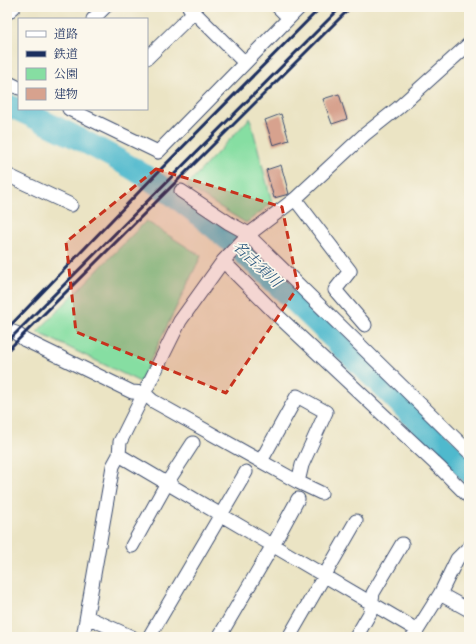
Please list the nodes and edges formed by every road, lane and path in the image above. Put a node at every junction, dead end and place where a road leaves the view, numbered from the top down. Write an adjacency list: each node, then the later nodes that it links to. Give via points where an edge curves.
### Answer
1 (14, 7): 6 (street)
2 (105, 7): 7 (street)
3 (278, 7): 8 (street)
4 (300, 7): 8 (street)
5 (190, 11): 10 (street); 11 (street)
6 (7, 13)
7 (94, 18)
8 (289, 18): 11 (street)
9 (469, 44): 18 (street)
10 (148, 57)
11 (245, 63): 15 (street, via 158,152)
12 (7, 82): 13 (street)
13 (18, 88)
14 (74, 110): 15 (street)
15 (91, 113)
16 (8, 180): 19 (street)
17 (181, 191): 20 (street)
18 (295, 199): 20 (street); 22 (street, via 350,271 335,290)
19 (71, 205)
20 (249, 234): 21 (street); 26 (street)
21 (223, 261): 24 (street, via 180,321); 33 (street)
22 (365, 325)
23 (7, 330): 24 (street, via 132,392)
24 (144, 393): 27 (street, via 120,442); 28 (street, via 153,401)
25 (193, 443): 31 (street)
26 (469, 452)
27 (119, 455): 31 (street); 45 (street, via 114,466)
28 (261, 461): 30 (street); 30 (street, via 297,396 326,412 302,465)
29 (246, 472): 35 (street)
30 (298, 482): 32 (street)
31 (167, 483): 35 (street); 39 (street)
32 (321, 493)
33 (469, 497)
34 (298, 499): 38 (street)
35 (221, 515): 38 (street); 49 (street)
36 (356, 521): 41 (street)
37 (402, 544): 43 (street, via 373,593)
38 (273, 545): 41 (street); 50 (street)
39 (132, 546)
40 (469, 547): 42 (street, via 457,559)
41 (324, 576): 43 (street); 51 (street)
42 (440, 594): 44 (street); 46 (street)
43 (371, 603): 46 (street); 52 (street, via 370,613)
44 (469, 610)
45 (87, 617): 47 (street); 48 (street)
46 (415, 633)
47 (83, 637)
48 (132, 637)
49 (149, 637)
50 (219, 637)
51 (289, 637)
52 (356, 637)

